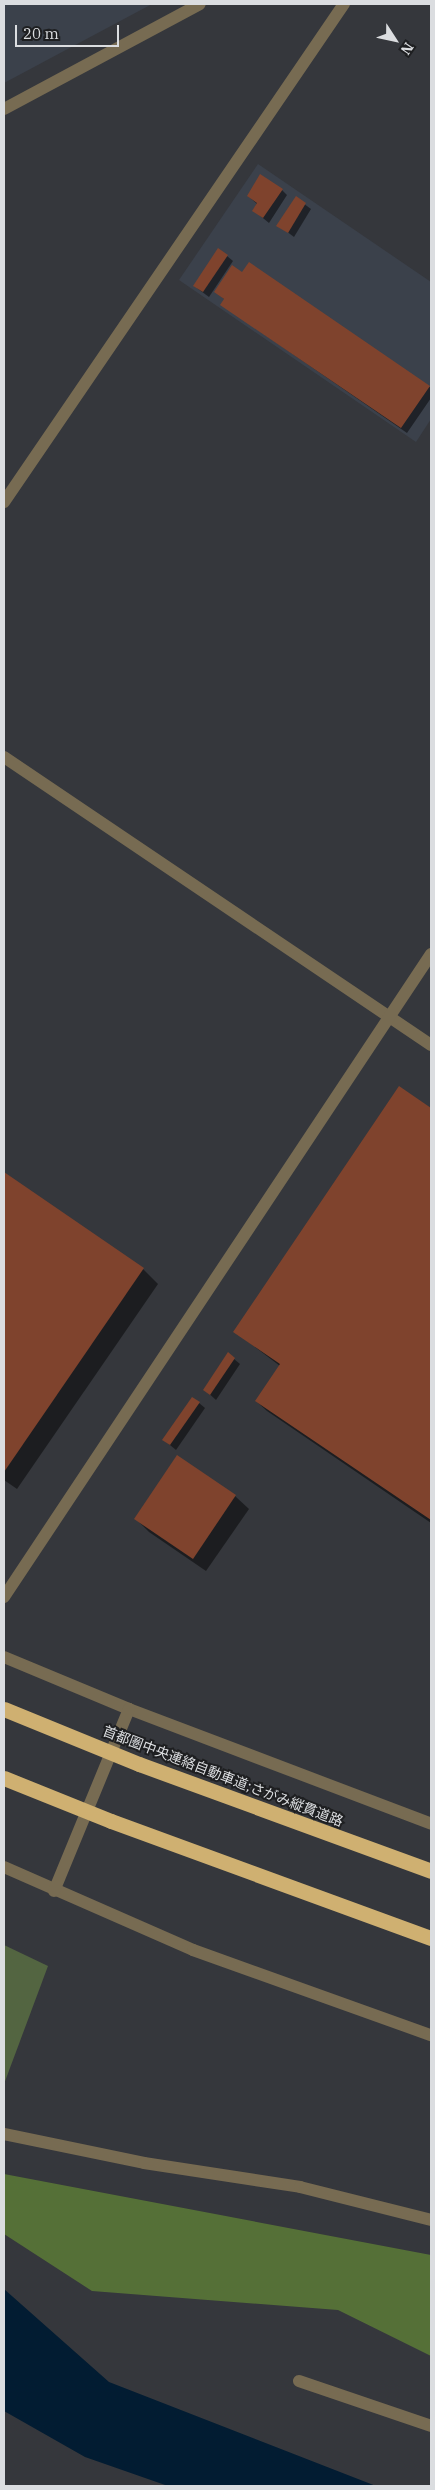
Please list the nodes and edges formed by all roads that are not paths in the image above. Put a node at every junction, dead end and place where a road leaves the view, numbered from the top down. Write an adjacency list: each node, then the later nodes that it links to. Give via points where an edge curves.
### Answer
1 (200, 4): 3 (street)
2 (344, 4): 4 (street)
3 (4, 109)
4 (4, 502)
5 (4, 757): 7 (street)
6 (431, 954): 7 (street)
7 (389, 1016): 8 (street); 9 (street)
8 (431, 1045)
9 (4, 1597)
10 (4, 1657): 12 (street)
11 (4, 1709): 16 (highway, 首都圏中央連絡自動車道;さがみ縦貫道路, bridge, via 139,1764)
12 (129, 1709): 14 (street); 17 (street)
13 (4, 1778): 18 (highway, bridge, via 111,1821)
14 (431, 1824)
15 (4, 1867): 17 (street)
16 (431, 1871)
17 (54, 1890): 19 (street, via 193,1950)
18 (431, 1938)
19 (431, 2035)
20 (4, 2134): 21 (street, via 144,2162 300,2187)
21 (431, 2220)
22 (299, 2381): 23 (street)
23 (431, 2426)

